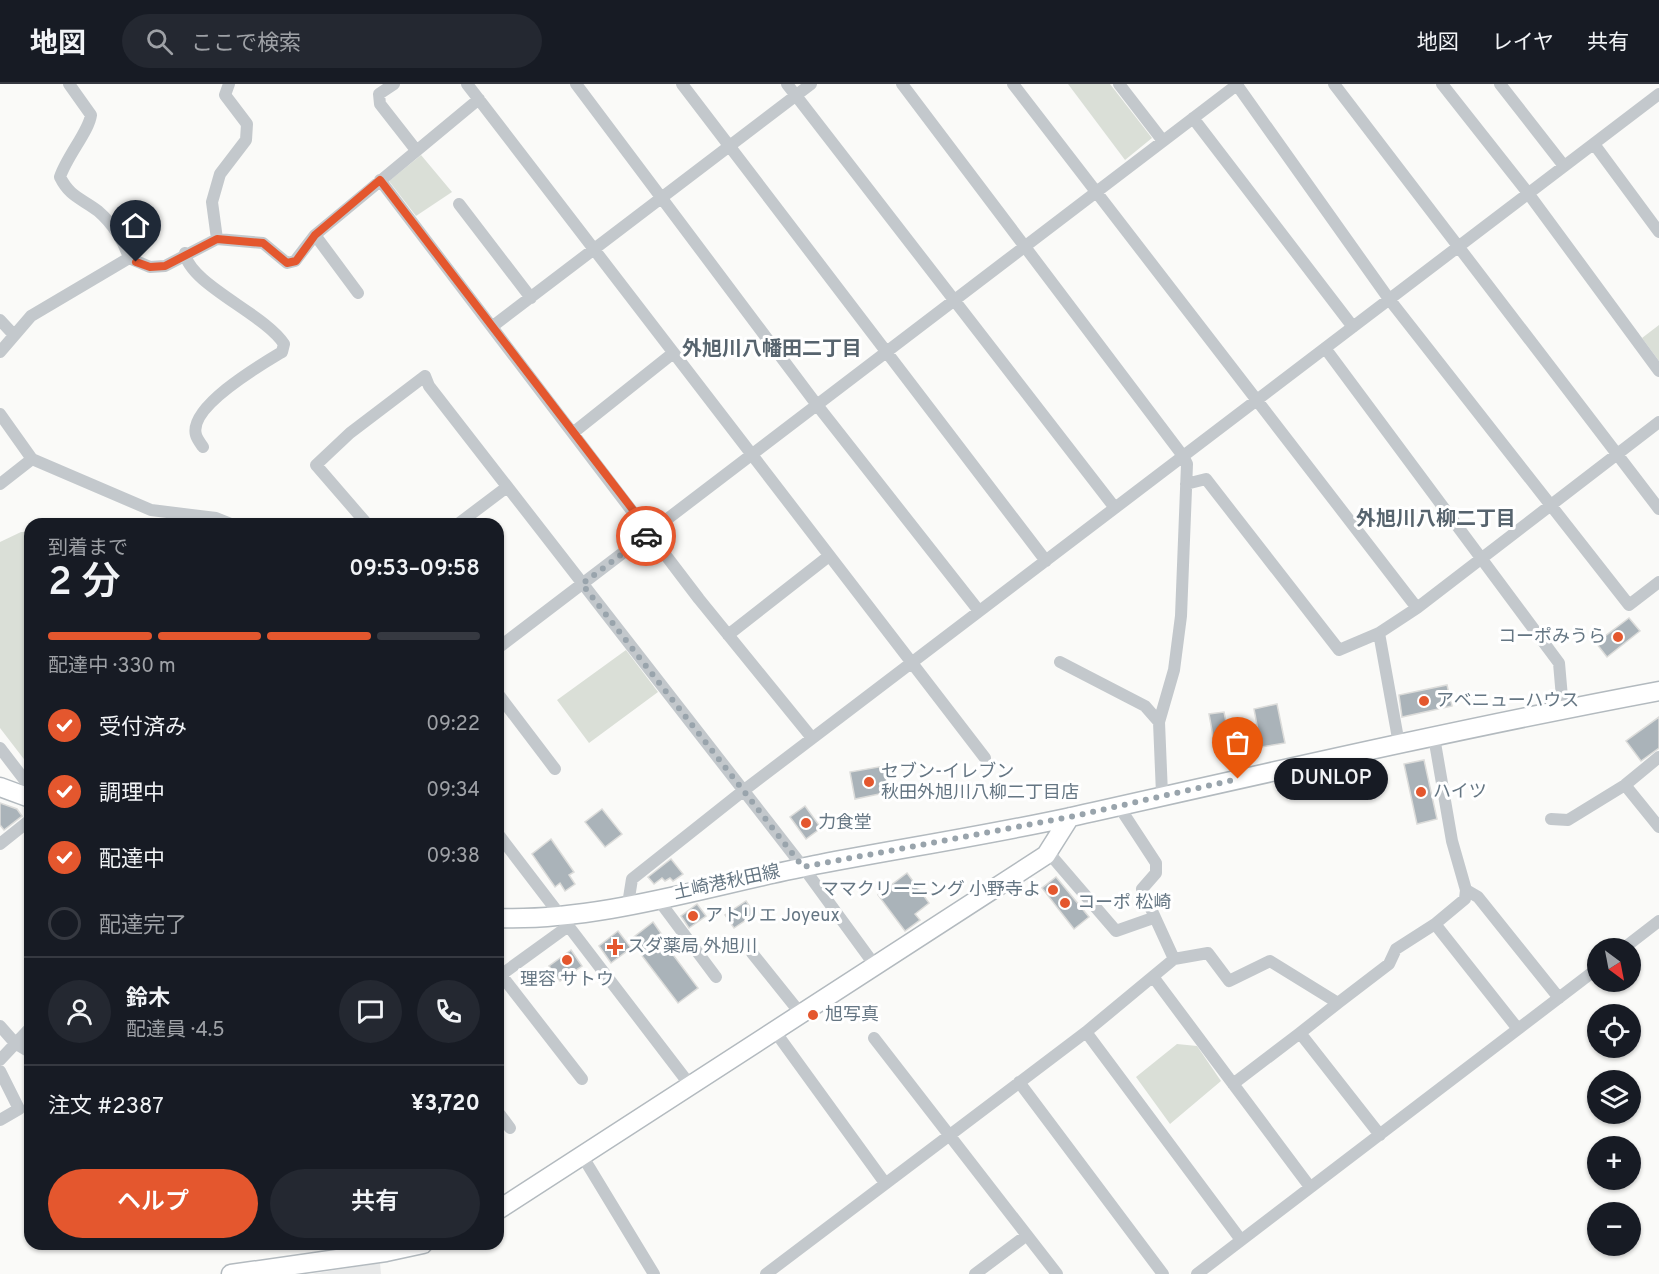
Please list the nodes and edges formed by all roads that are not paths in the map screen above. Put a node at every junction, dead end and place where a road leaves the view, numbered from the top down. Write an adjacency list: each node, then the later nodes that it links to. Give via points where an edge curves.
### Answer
1 (69, 84): 37 (street, via 92,115 60,177 67,190 115,230)
2 (229, 84): 32 (street, via 225,95 247,124 246,140 220,174 212,202)
3 (394, 84): 23 (street, via 379,94 380,104)
4 (467, 84): 18 (street)
5 (576, 84): 28 (street)
6 (682, 84): 22 (street)
7 (787, 84): 17 (street)
8 (811, 84): 17 (street)
9 (902, 84): 33 (street)
10 (1013, 84): 26 (street)
11 (1119, 84): 20 (street)
12 (1334, 84): 34 (street)
13 (1442, 84): 27 (street)
14 (1500, 84): 24 (street)
15 (1234, 85): 19 (street); 40 (street)
16 (1659, 94): 21 (street)
17 (796, 96): 22 (street); 41 (street)
18 (479, 99): 23 (street); 35 (street)
19 (1193, 118): 20 (street); 44 (street)
20 (1163, 141): 26 (street)
21 (1594, 144): 24 (street); 30 (street)
22 (730, 146): 28 (street); 48 (street)
23 (416, 150): 25 (street)
24 (1564, 166): 27 (street)
25 (380, 180): 31 (street); 43 (street)
26 (1097, 192): 33 (street); 51 (street)
27 (1528, 193): 34 (street); 50 (street)
28 (662, 197): 35 (street); 52 (street)
29 (459, 204): 39 (street)
30 (1659, 232)
31 (315, 235): 32 (street, via 296,261 287,263 263,243); 38 (street)
32 (217, 239): 36 (street)
33 (1025, 246): 41 (street); 59 (street)
34 (1458, 247): 40 (street); 57 (street)
35 (594, 249): 39 (street); 49 (street)
36 (185, 253): 37 (street, via 165,266 150,267); 56 (street, via 186,261 210,286 242,306 284,344 282,352 235,381 208,407 196,423 195,435)
37 (129, 258): 45 (street, via 38,312)
38 (358, 293)
39 (531, 298): 43 (street)
40 (1389, 299): 44 (street); 64 (street)
41 (953, 301): 48 (street); 65 (street)
42 (0, 320): 45 (street)
43 (493, 326): 55 (street)
44 (1353, 327): 46 (street)
45 (13, 334): 47 (street)
46 (1326, 348): 51 (street); 72 (street)
47 (0, 352)
48 (886, 352): 52 (street); 73 (street)
49 (672, 354): 55 (street); 58 (street)
50 (1659, 371)
51 (1256, 400): 59 (street); 76 (street)
52 (817, 405): 58 (street); 77 (street)
53 (0, 414): 60 (street)
54 (1659, 422): 57 (street)
55 (574, 432): 70 (street)
56 (203, 447)
57 (1617, 454): 64 (street); 66 (street)
58 (751, 456): 70 (street); 71 (street)
59 (1184, 456): 62 (street); 65 (street)
60 (32, 459): 61 (street); 67 (street, via 151,510)
61 (0, 484)
62 (1186, 484): 78 (street, via 1206,479 1339,650); 86 (street, via 1181,616 1174,670)
63 (507, 487): 68 (street, via 424,376 350,433 316,465); 69 (street); 75 (street)
64 (1551, 506): 72 (street); 74 (street, via 1629,605)
65 (1115, 508): 73 (street)
66 (1659, 509)
67 (216, 518)
68 (362, 518)
69 (466, 518)
70 (650, 532): 75 (street); 79 (street)
71 (830, 556): 79 (street); 81 (street)
72 (1483, 558): 76 (street); 85 (street, via 1559,663)
73 (1046, 561): 77 (street)
74 (1659, 582)
75 (582, 584): 80 (street); 97 (street)
76 (1417, 608): 78 (street)
77 (979, 611): 81 (street)
78 (1380, 633): 89 (street)
79 (728, 634): 88 (street)
80 (504, 643)
81 (912, 662): 88 (street); 92 (street)
82 (1060, 662): 86 (street, via 1145,706)
83 (1659, 691): 85 (main road, 土崎港秋田線)
84 (504, 702): 93 (street)
85 (1563, 709): 87 (main road, 土崎港秋田線)
86 (1159, 722): 98 (street)
87 (1434, 737): 89 (main road, 土崎港秋田線); 109 (street, via 1452,841)
88 (813, 738): 97 (street)
89 (1399, 744): 98 (main road, 土崎港秋田線)
90 (0, 748): 94 (street)
91 (1659, 757): 95 (street)
92 (985, 759)
93 (555, 769)
94 (24, 779)
95 (1625, 785): 102 (street, via 1568,820); 104 (street)
96 (0, 787): 99 (main road)
97 (743, 791): 108 (street); 111 (street, via 632,879)
98 (1162, 794): 100 (main road, 土崎港秋田線)
99 (24, 796)
100 (1118, 805): 101 (main road, 土崎港秋田線); 113 (street, via 1156,863 1156,873 1142,889)
101 (1070, 817): 107 (main road); 108 (main road, 土崎港秋田線)
102 (1551, 819)
103 (24, 825): 106 (street)
104 (1659, 828)
105 (504, 842): 114 (street)
106 (0, 844)
107 (1048, 852): 113 (street, via 1116,931); 120 (main road)
108 (803, 867): 110 (main road, 土崎港秋田線); 120 (street)
109 (1466, 890): 116 (street, via 1465,899); 126 (street, via 1478,897)
110 (657, 898): 111 (main road, 土崎港秋田線); 122 (street)
111 (627, 904): 114 (main road, 土崎港秋田線)
112 (504, 918): 114 (main road, 土崎港秋田線)
113 (1153, 918): 119 (street)
114 (564, 921): 121 (street); 143 (street)
115 (1659, 921): 117 (street)
116 (1435, 924): 127 (street, via 1396,949 1389,964); 130 (street)
117 (1637, 938)
118 (752, 953): 128 (street)
119 (1174, 959): 124 (street); 127 (street, via 1208,953 1229,981 1270,961)
120 (876, 967): 128 (main road)
121 (504, 970)
122 (716, 976)
123 (1587, 976): 126 (street)
124 (1154, 978): 132 (street); 142 (street)
125 (504, 980): 140 (street)
126 (1559, 998): 130 (street)
127 (1338, 1003): 134 (street)
128 (801, 1014): 131 (main road)
129 (0, 1026): 136 (street)
130 (1518, 1029): 148 (street)
131 (774, 1030): 143 (main road); 150 (street)
132 (1086, 1032): 141 (street); 154 (street)
133 (24, 1034): 136 (street)
134 (1300, 1034): 142 (street); 148 (street)
135 (874, 1038): 147 (street)
136 (15, 1043): 137 (street); 138 (street)
137 (24, 1048)
138 (0, 1060)
139 (0, 1071): 144 (street, via 19,1109)
140 (582, 1079)
141 (1018, 1082): 147 (street); 161 (street)
142 (1233, 1084): 151 (street)
143 (690, 1085): 149 (main road)
144 (0, 1120)
145 (504, 1120): 146 (street)
146 (510, 1128)
147 (949, 1134): 150 (street); 153 (street)
148 (1380, 1135): 151 (street)
149 (583, 1157): 152 (main road); 157 (street)
150 (885, 1183): 158 (street)
151 (1310, 1187): 154 (street)
152 (504, 1206)
153 (1027, 1235): 159 (street); 160 (street)
154 (1241, 1240): 162 (street)
155 (371, 1250): 156 (main road)
156 (231, 1274)
157 (654, 1274)
158 (766, 1274)
159 (975, 1274)
160 (1058, 1274)
161 (1163, 1274)
162 (1197, 1274)

